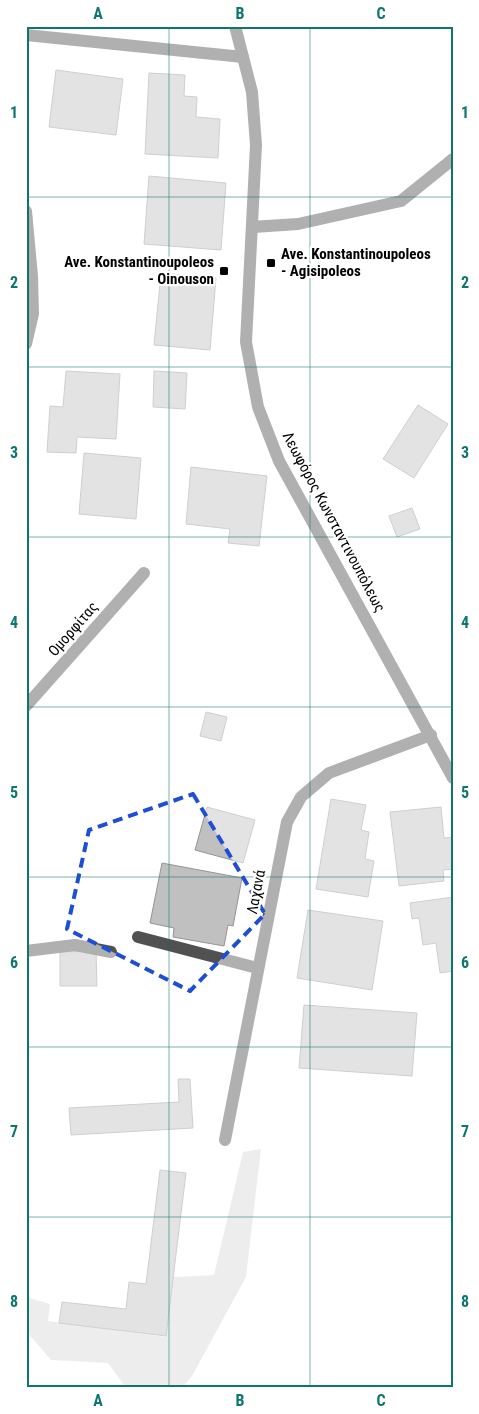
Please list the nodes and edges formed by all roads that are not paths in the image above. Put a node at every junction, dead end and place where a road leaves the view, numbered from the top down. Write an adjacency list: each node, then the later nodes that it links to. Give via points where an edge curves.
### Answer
1 (235, 26): 3 (street, Λεωφόρος Κωνσταντινουπόλεως)
2 (26, 35): 3 (street)
3 (243, 58): 6 (street, Λεωφόρος Κωνσταντινουπόλεως, via 252,92 256,145)
4 (453, 159): 6 (street, via 401,202 298,224)
5 (26, 211): 7 (street, via 33,314)
6 (252, 227): 10 (street, Λεωφόρος Κωνσταντινουπόλεως, via 246,342 258,407 279,461)
7 (26, 344)
8 (144, 573): 9 (street, Ομορφίτας)
9 (26, 706)
10 (431, 735): 11 (street, Λεωφόρος Κωνσταντινουπόλεως); 15 (street, Λαχανά, via 329,773 301,797 287,822)
11 (453, 778)
12 (138, 937): 15 (street)
13 (26, 950): 14 (street, via 75,945)
14 (111, 952)
15 (257, 968): 16 (street, Λαχανά)
16 (226, 1140)

